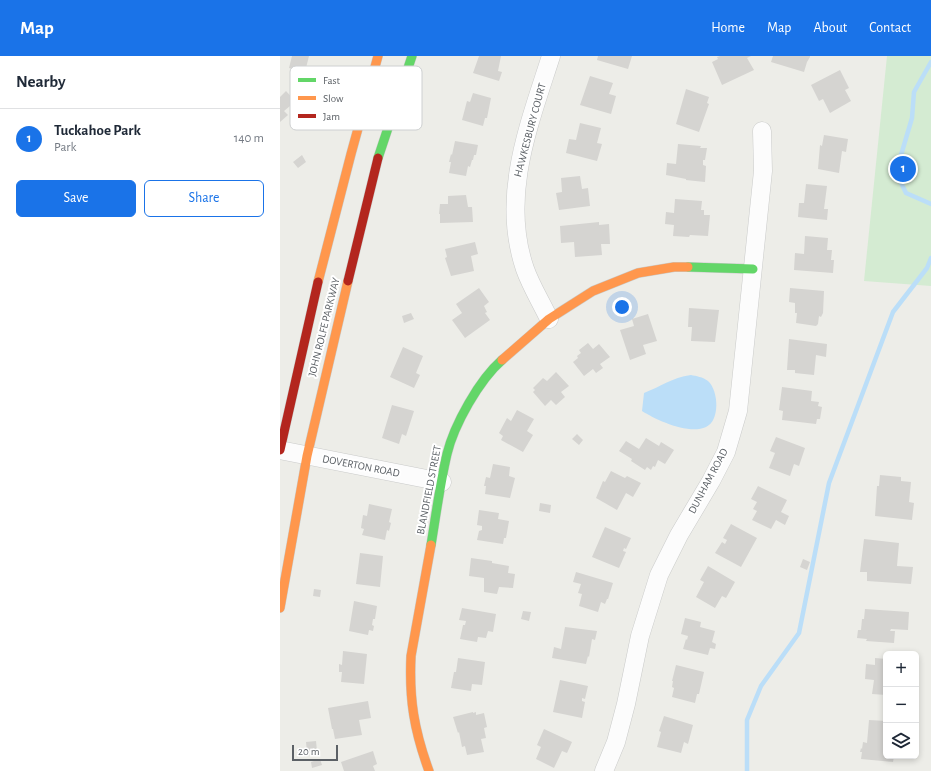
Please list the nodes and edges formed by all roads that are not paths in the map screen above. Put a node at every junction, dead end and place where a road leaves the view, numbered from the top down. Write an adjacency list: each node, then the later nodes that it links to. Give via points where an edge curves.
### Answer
1 (378, 56): 4 (main road, JOHN ROLFE PARKWAY)
2 (412, 56): 5 (main road, JOHN ROLFE PARKWAY)
3 (551, 56): 10 (street, HAWKESBURY COURT, via 520,158 514,207 525,268)
4 (375, 66)
5 (409, 66)
6 (357, 130): 11 (main road, JOHN ROLFE PARKWAY, via 310,316)
7 (388, 130): 12 (main road, JOHN ROLFE PARKWAY, via 377,162)
8 (762, 131): 9 (street, DUNHAM ROAD, via 763,171)
9 (753, 269): 10 (main road, BLANDFIELD STREET, via 674,266 638,273 593,291); 16 (street, DUNHAM ROAD, via 739,404 726,452 659,576 640,636 616,742)
10 (549, 319): 13 (main road, BLANDFIELD STREET, via 506,355 480,385 460,419 447,453)
11 (280, 450): 12 (street, DOVERTON ROAD)
12 (307, 456): 13 (street, DOVERTON ROAD); 14 (main road, JOHN ROLFE PARKWAY)
13 (442, 482): 15 (main road, BLANDFIELD STREET, via 411,656 409,682 412,717)
14 (280, 608)
15 (429, 771)
16 (604, 771)

